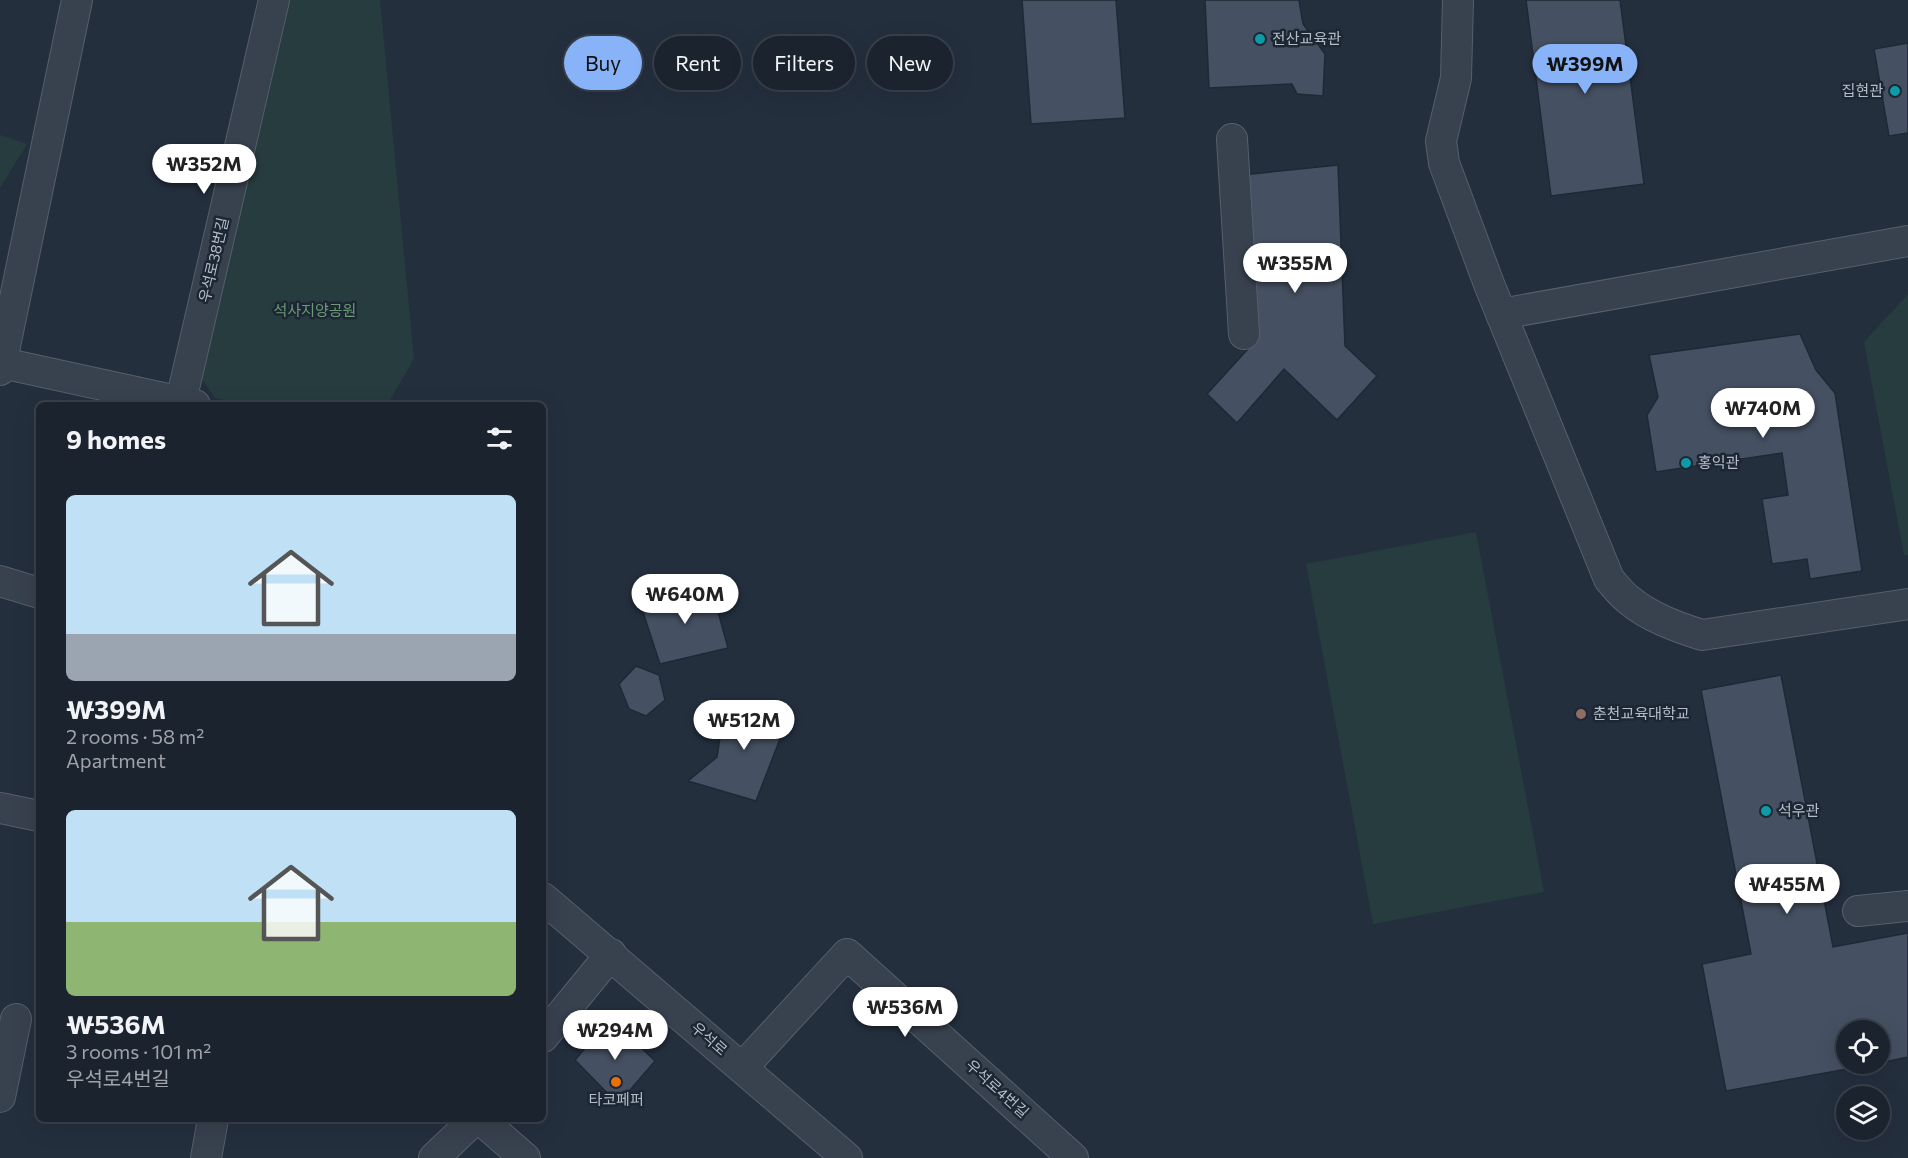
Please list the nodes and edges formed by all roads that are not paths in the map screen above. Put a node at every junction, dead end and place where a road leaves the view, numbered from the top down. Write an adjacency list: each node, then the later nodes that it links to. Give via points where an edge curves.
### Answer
1 (77, 0): 8 (street)
2 (274, 0): 10 (street, 우석로38번길)
3 (1458, 0): 6 (street, via 1456,78 1442,141 1444,163)
4 (1232, 139): 7 (street)
5 (1908, 241): 6 (street)
6 (1501, 314): 13 (street, via 1609,579 1629,600 1651,614 1702,635)
7 (1244, 334)
8 (1, 366): 9 (street)
9 (183, 402)
10 (188, 402)
11 (0, 581): 12 (street)
12 (36, 592)
13 (1908, 604)
14 (0, 808): 15 (street)
15 (36, 815)
16 (546, 901): 19 (street, 우석로)
17 (1908, 906): 18 (street)
18 (1858, 911)
19 (610, 954): 21 (street); 22 (street, 우석로)
20 (18, 1019): 23 (street)
21 (546, 1033)
22 (743, 1067): 30 (street, 우석로); 31 (street, 우석로4번길, via 847,954)
23 (0, 1097)
24 (212, 1122): 27 (street)
25 (472, 1122): 28 (street)
26 (483, 1122): 29 (street)
27 (206, 1158)
28 (434, 1158)
29 (525, 1158)
30 (847, 1158)
31 (1073, 1158)

